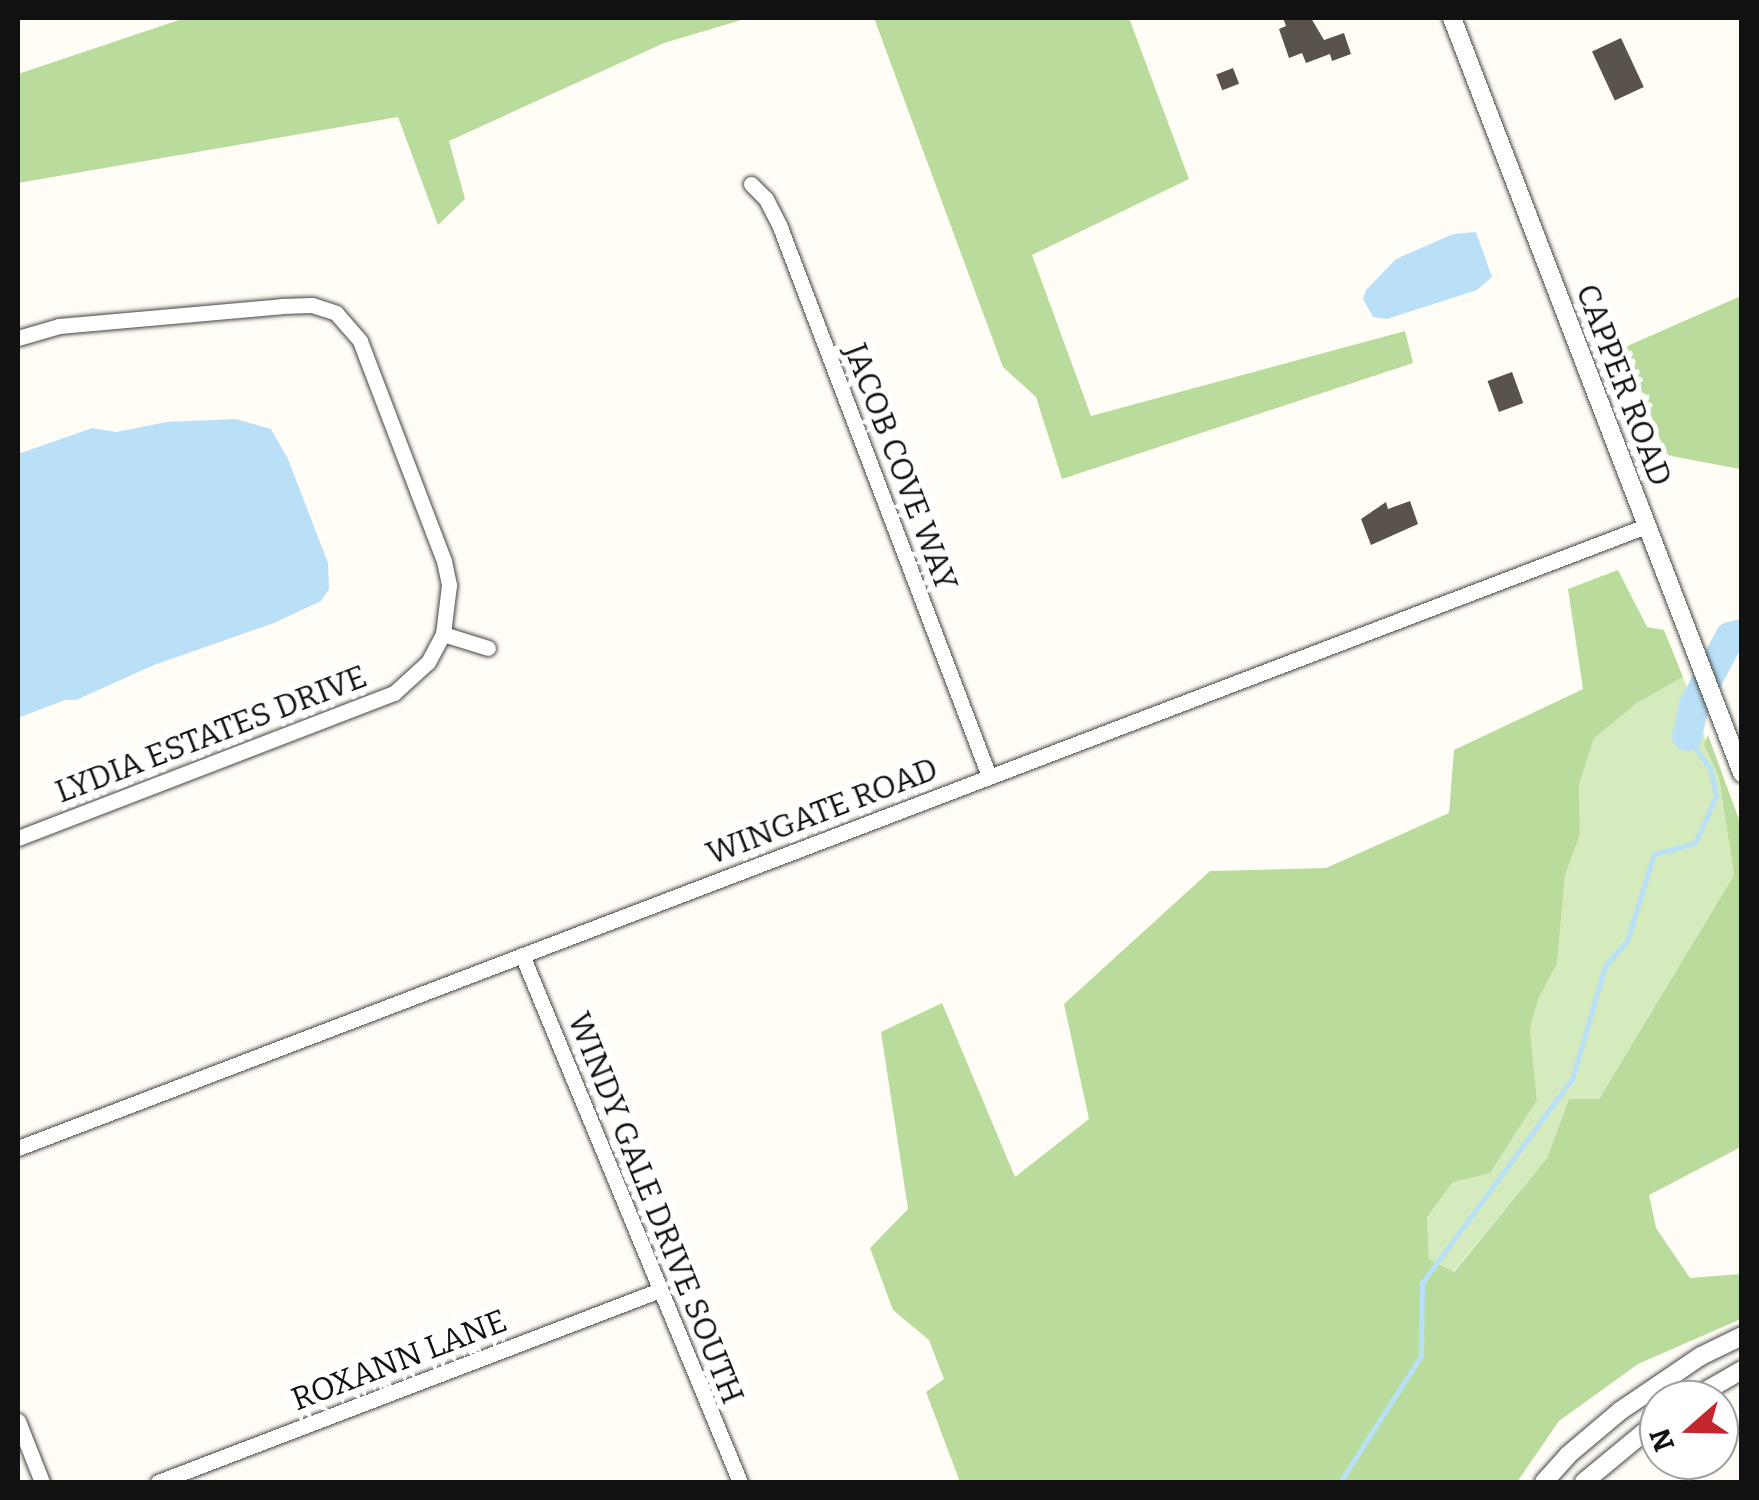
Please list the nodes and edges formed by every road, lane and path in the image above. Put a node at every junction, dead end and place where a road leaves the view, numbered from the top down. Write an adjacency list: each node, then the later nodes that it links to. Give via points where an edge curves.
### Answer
1 (1452, 18): 4 (street, CAPPER ROAD)
2 (752, 184): 8 (street, JACOB COVE WAY, via 780,227)
3 (18, 338): 5 (street, LYDIA ESTATES DRIVE, via 59,326 281,306 336,312 360,341 444,560)
4 (1646, 526): 7 (street, CAPPER ROAD); 8 (street, WINGATE ROAD)
5 (443, 634): 6 (street); 9 (street, LYDIA ESTATES DRIVE, via 415,678 378,701)
6 (488, 648)
7 (1742, 773)
8 (989, 776): 10 (street, WINGATE ROAD)
9 (18, 838)
10 (522, 955): 11 (street, WINGATE ROAD); 12 (street, WINDY GALE DRIVE SOUTH)
11 (18, 1148)
12 (660, 1290): 19 (street, ROXANN LANE); 20 (street, WINDY GALE DRIVE SOUTH)
13 (1742, 1336): 15 (street, via 1663,1380)
14 (18, 1420): 18 (street)
15 (1600, 1428): 17 (street); 21 (street)
16 (1639, 1435): 17 (street)
17 (1616, 1452): 22 (street)
18 (42, 1482)
19 (158, 1482)
20 (740, 1482)
21 (1544, 1482)
22 (1584, 1482)

